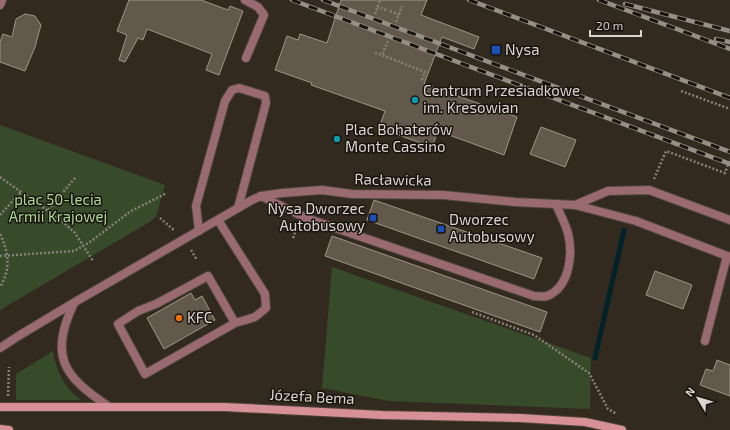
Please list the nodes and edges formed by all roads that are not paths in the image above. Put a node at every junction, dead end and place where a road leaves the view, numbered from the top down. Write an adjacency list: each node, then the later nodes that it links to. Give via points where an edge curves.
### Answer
1 (2, 0): 3 (street)
2 (245, 0): 4 (street, via 264,15)
3 (0, 5)
4 (246, 58)
5 (261, 196): 6 (street, Racławicka, via 322,190 352,194 443,195); 6 (street, via 306,218 534,296 546,296 557,288 564,280 569,264 568,232); 8 (street, Racławicka)
6 (556, 204): 7 (street, Racławicka)
7 (576, 205): 10 (street, via 608,191 648,190); 12 (street, Racławicka, via 636,221)
8 (238, 208): 9 (street, Racławicka); 11 (street, via 266,103 265,96 239,88 232,90 225,101 196,206)
9 (218, 220): 11 (street, Racławicka); 14 (street, via 265,294 266,308 255,317)
10 (730, 220)
11 (199, 231): 13 (street, Racławicka)
12 (728, 256): 15 (street)
13 (75, 302): 16 (street, Racławicka); 17 (street, via 62,337 62,358 77,383)
14 (235, 323): 14 (street, via 208,276 138,311 118,324 145,374)
15 (705, 341)
16 (0, 348)
17 (108, 406): 18 (main road, Józefa Bema); 21 (main road, Józefa Bema, via 224,407 382,415 520,418 584,422)
18 (0, 407)
19 (0, 429): 20 (main road)
20 (9, 430)
21 (622, 430)

